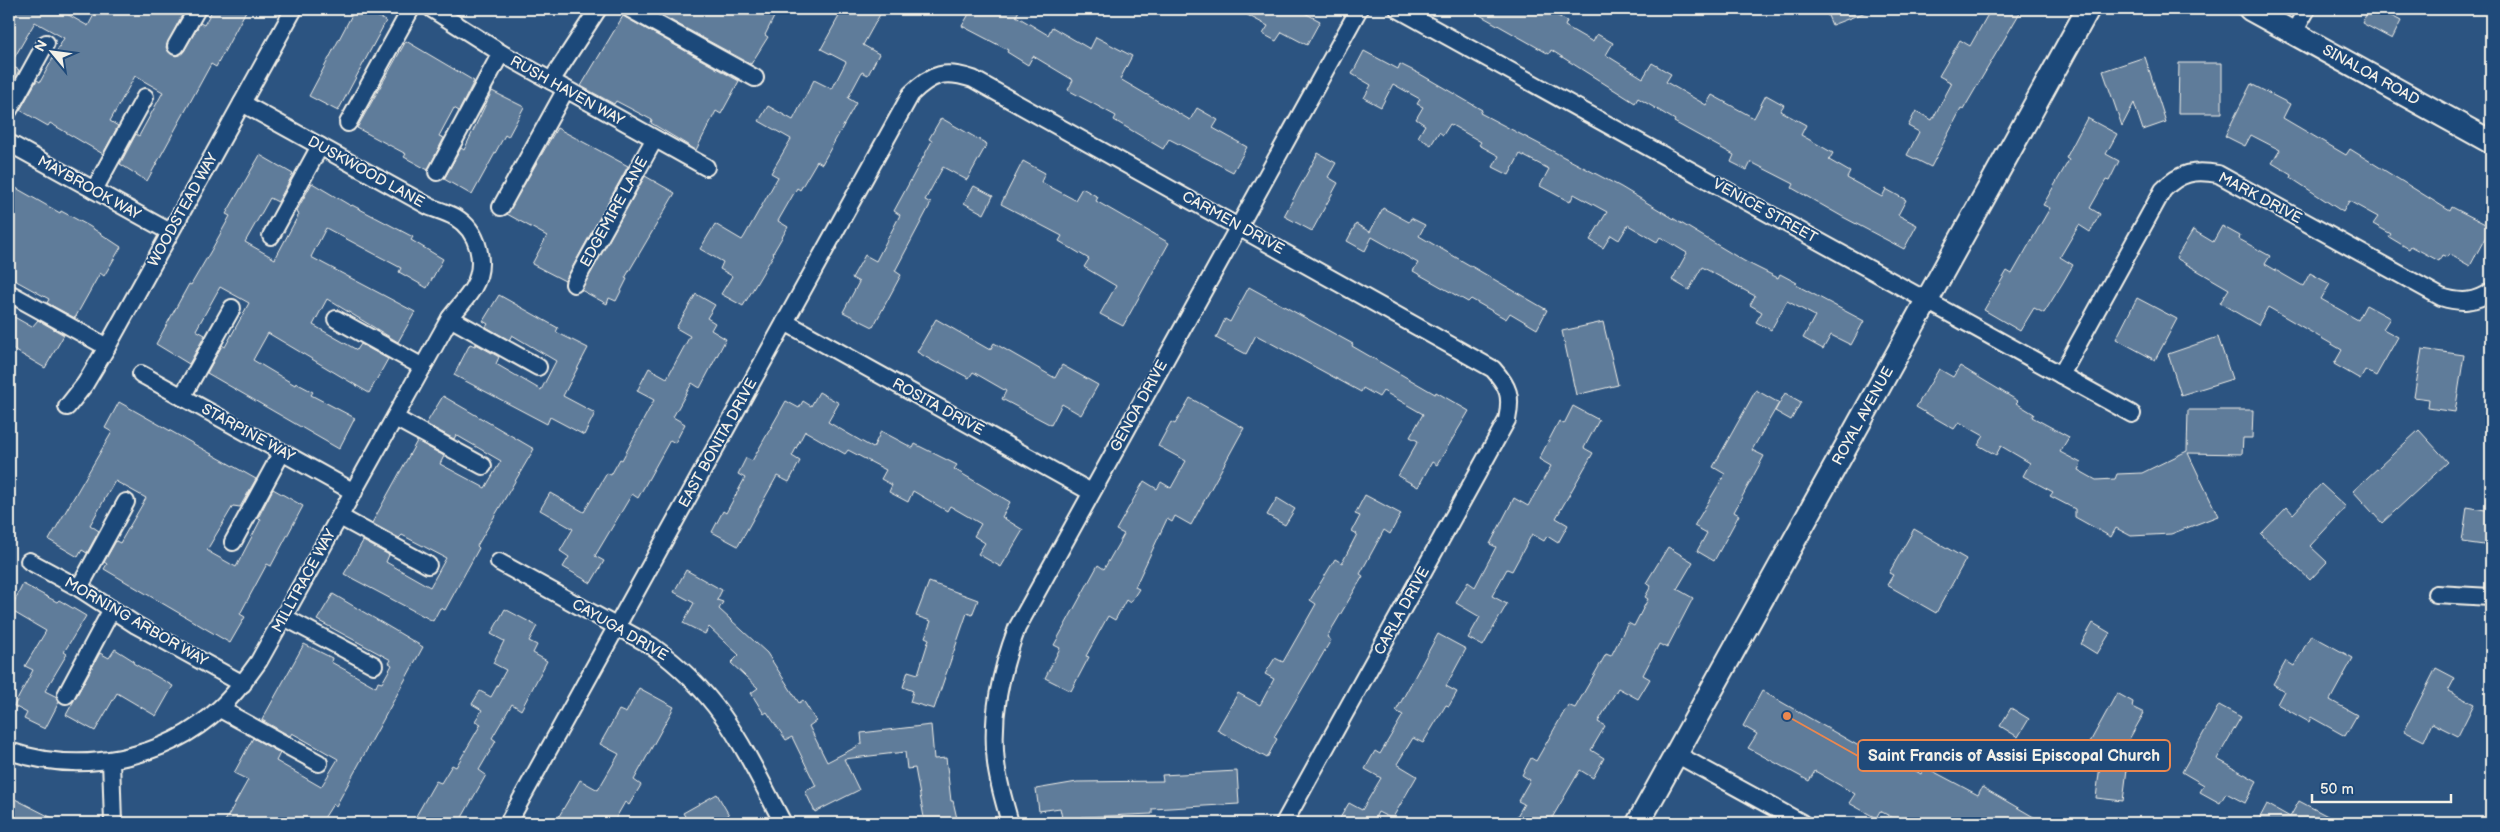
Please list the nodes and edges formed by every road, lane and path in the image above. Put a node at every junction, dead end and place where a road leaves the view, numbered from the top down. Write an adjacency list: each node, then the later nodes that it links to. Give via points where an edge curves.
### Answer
1 (198, 9): 14 (street)
2 (294, 9): 21 (street, WOODSTEAD WAY)
3 (411, 9): 23 (street)
4 (432, 9): 15 (street, RUSH HAVEN WAY)
5 (598, 9): 18 (street)
6 (630, 9): 17 (street)
7 (1359, 9): 32 (street, GENOA DRIVE)
8 (1398, 9): 39 (street, VENICE STREET)
9 (2088, 9): 39 (main road, ROYAL AVENUE)
10 (2250, 9): 12 (main road, SINALOA ROAD)
11 (2307, 9): 12 (street)
12 (2294, 32): 25 (main road, SINALOA ROAD)
13 (46, 42): 22 (street)
14 (176, 46)
15 (501, 53): 18 (street, RUSH HAVEN WAY); 29 (street)
16 (940, 74): 32 (street, CARMEN DRIVE, via 955,73 973,79); 43 (street, EAST BONITA DRIVE, via 924,81 911,94)
17 (755, 78)
18 (551, 81): 19 (street, RUSH HAVEN WAY)
19 (566, 89): 24 (street, RUSH HAVEN WAY); 31 (street)
20 (145, 97): 30 (street)
21 (242, 103): 27 (street, DUSKWOOD LANE); 33 (street, WOODSTEAD WAY)
22 (9, 110)
23 (348, 122)
24 (654, 140): 28 (street, RUSH HAVEN WAY); 36 (street, EDGEMIRE LANE)
25 (2491, 142)
26 (9, 143): 30 (street, MAYBROOK WAY)
27 (320, 146): 34 (street); 35 (street, DUSKWOOD LANE, via 430,207 455,217 471,232)
28 (706, 167)
29 (437, 172)
30 (94, 190): 33 (street, MAYBROOK WAY)
31 (501, 207)
32 (1238, 226): 50 (street, CARMEN DRIVE, via 1493,369 1506,383); 57 (street, GENOA DRIVE)
33 (170, 232): 44 (street, WOODSTEAD WAY)
34 (271, 236)
35 (479, 250): 41 (street, MILLTRACE WAY, via 480,271 474,288)
36 (574, 284)
37 (2491, 291): 48 (street, MARK DRIVE, via 2481,298 2460,302 2441,297 2218,174 2184,173 2163,190)
38 (9, 293): 44 (street)
39 (1927, 300): 48 (street, VENICE STREET); 75 (main road, ROYAL AVENUE)
40 (232, 308): 49 (street)
41 (450, 318): 45 (street, MILLTRACE WAY); 46 (street)
42 (336, 319): 45 (street)
43 (785, 322): 57 (street, ROSITA DRIVE); 69 (street, EAST BONITA DRIVE)
44 (107, 347): 51 (street, WOODSTEAD WAY, via 85,384)
45 (423, 367): 53 (street, MILLTRACE WAY)
46 (538, 367)
47 (141, 374): 49 (street, STARPINE WAY)
48 (2061, 375): 52 (street, VENICE STREET)
49 (182, 397): 54 (street, STARPINE WAY)
50 (1509, 397): 82 (street, CARLA DRIVE, via 1507,420)
51 (66, 407)
52 (2132, 414)
53 (395, 418): 55 (street); 56 (street, MILLTRACE WAY)
54 (282, 452): 56 (street, STARPINE WAY); 60 (street)
55 (483, 466)
56 (354, 492): 59 (street, MILLTRACE WAY)
57 (1091, 492): 81 (street, GENOA DRIVE, via 1017,628 998,690 994,726 996,765)
58 (126, 502): 64 (street)
59 (340, 517): 63 (street); 68 (street, MILLTRACE WAY)
60 (233, 542)
61 (29, 561): 64 (street, MORNING ARBOR WAY)
62 (499, 562): 69 (street, CAYUGA DRIVE)
63 (428, 565)
64 (79, 588): 67 (street, MORNING ARBOR WAY)
65 (2436, 594): 66 (street)
66 (2491, 597)
67 (112, 609): 71 (street, MORNING ARBOR WAY); 72 (street)
68 (284, 617): 70 (street); 71 (street, MILLTRACE WAY)
69 (617, 626): 79 (street, EAST BONITA DRIVE); 80 (street, CAYUGA DRIVE, via 675,662 699,684 741,742)
70 (374, 664)
71 (243, 684): 73 (street, MILLTRACE WAY)
72 (66, 695)
73 (220, 709): 76 (street, MILLTRACE WAY, via 171,742 143,753); 77 (street)
74 (9, 751): 76 (street, MILLTRACE WAY, via 60,762)
75 (1676, 754): 83 (main road, ROYAL AVENUE); 84 (street)
76 (110, 760): 78 (street)
77 (319, 764)
78 (113, 823)
79 (508, 823)
80 (783, 823)
81 (1010, 823)
82 (1284, 823)
83 (1638, 823)
84 (1802, 823)

